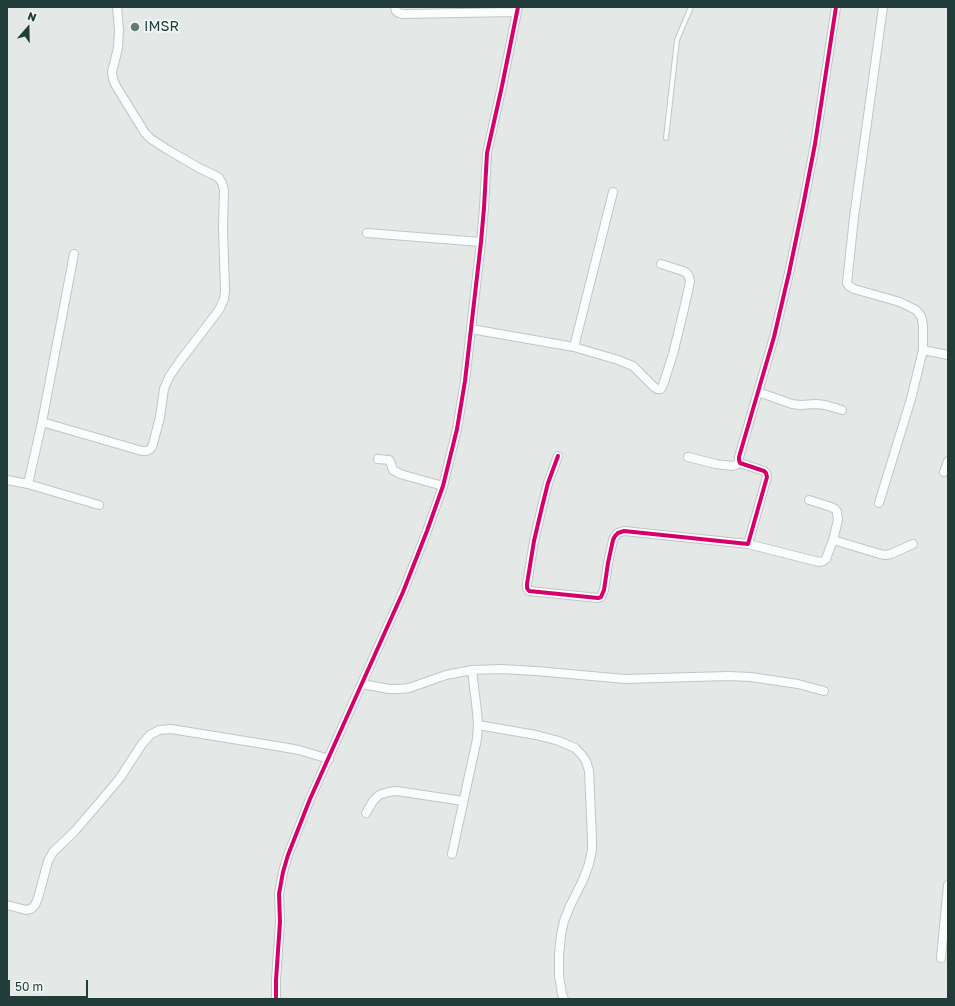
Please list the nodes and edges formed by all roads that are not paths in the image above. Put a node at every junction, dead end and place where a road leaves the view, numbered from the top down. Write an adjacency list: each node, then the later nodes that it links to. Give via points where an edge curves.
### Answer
1 (117, 7): 19 (street, via 118,48 112,72 116,86 151,139 219,178 222,183 224,299 219,310 169,377 164,389 153,444 149,450 142,451)
2 (395, 7): 6 (street, via 396,11 403,14)
3 (691, 7): 7 (lane, via 677,40)
4 (836, 7): 17 (street, via 803,206 788,280)
5 (883, 7): 15 (street, via 847,283 854,289 900,302 916,310 923,324)
6 (518, 10): 10 (street, via 487,153)
7 (666, 138)
8 (613, 192): 14 (street)
9 (367, 233): 10 (street)
10 (482, 242): 13 (street)
11 (74, 254): 19 (street)
12 (661, 264): 14 (street, via 684,271 690,282 673,354 661,389 654,387 627,363)
13 (471, 329): 14 (street); 28 (street, via 465,381)
14 (574, 347)
15 (922, 350): 16 (street); 30 (street, via 911,399)
16 (948, 354)
17 (758, 392): 18 (street, via 792,404 825,405); 24 (street, via 739,457)
18 (842, 410)
19 (42, 422): 27 (street)
20 (558, 456): 33 (street, via 548,483 534,541 527,584 529,591 601,597 613,540 618,533 624,531)
21 (688, 457): 24 (street, via 732,466)
22 (378, 458): 28 (street, via 389,460 393,470 400,474)
23 (948, 461): 25 (street)
24 (740, 463): 33 (street, via 766,474)
25 (944, 472)
26 (7, 480): 27 (street)
27 (28, 484): 31 (street)
28 (442, 486): 36 (street, via 403,592)
29 (809, 500): 32 (street, via 831,507 837,512 838,520)
30 (879, 503)
31 (99, 505)
32 (833, 540): 33 (street, via 826,559 819,562); 34 (street, via 885,555)
33 (748, 544)
34 (913, 544)
35 (472, 670): 36 (street, via 446,675 404,689); 37 (street, via 536,671 625,679 751,677); 38 (street)
36 (362, 684): 39 (street)
37 (824, 691)
38 (478, 725): 40 (street); 47 (street, via 559,741 575,748 586,761 592,850 561,935 558,955)
39 (329, 758): 44 (street, via 282,747 171,729 159,730 142,744 99,804 53,852 35,905 26,910); 46 (street, via 298,828 283,872 279,894)
40 (463, 800): 41 (street, via 388,792 379,795); 42 (street)
41 (366, 814)
42 (452, 854)
43 (948, 885): 45 (street)
44 (7, 905)
45 (941, 958)
46 (276, 999)
47 (564, 999)

